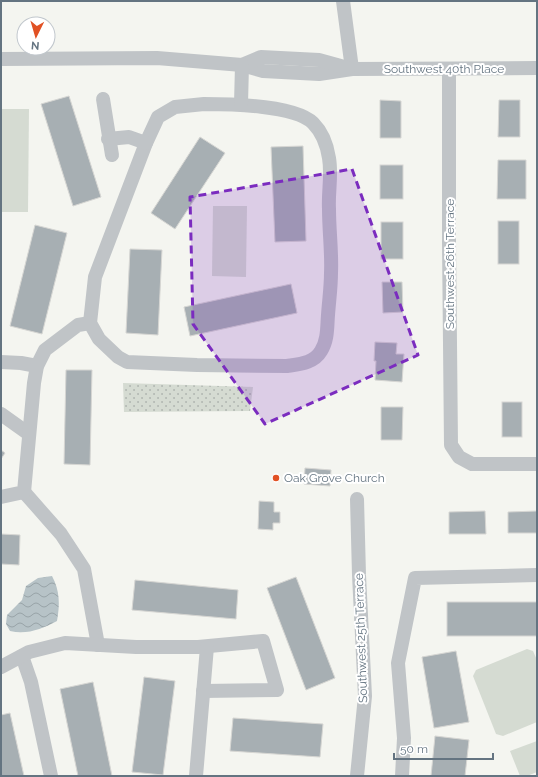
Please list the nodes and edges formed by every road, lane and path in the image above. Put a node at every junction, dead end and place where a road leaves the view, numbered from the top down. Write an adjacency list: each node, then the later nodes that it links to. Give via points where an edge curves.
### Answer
1 (343, 1): 5 (street)
2 (1, 59): 3 (street, Southwest 40th Place, via 157,58)
3 (242, 65): 5 (street, Southwest 40th Place, via 264,71 319,74); 8 (street)
4 (537, 68): 6 (street, Southwest 40th Place)
5 (352, 69): 6 (street, Southwest 40th Place)
6 (450, 69): 17 (street, Southwest 26th Terrace, via 450,439 459,457 469,463)
7 (103, 99): 9 (street)
8 (241, 104): 10 (street, via 175,107 158,117); 12 (street, via 301,116 312,122 326,144 330,172 328,208 331,272 326,342 321,352 311,361 287,366 127,362 99,339)
9 (108, 139): 10 (street, via 129,137); 11 (street)
10 (146, 143): 12 (street, via 95,277)
11 (112, 155)
12 (90, 323): 14 (street, via 78,325 45,350)
13 (1, 362): 14 (street)
14 (37, 366): 16 (street)
15 (1, 414): 16 (street)
16 (29, 434): 18 (street)
17 (537, 464)
18 (24, 492): 19 (street); 22 (street, via 61,534 84,569)
19 (1, 497)
20 (357, 499): 29 (street, Southwest 25th Terrace, via 365,696)
21 (537, 575): 30 (street, via 415,578 398,663 404,738)
22 (98, 645): 23 (street); 24 (street, via 65,643)
23 (207, 647): 26 (street); 26 (street, via 262,641 277,690)
24 (22, 656): 25 (street); 27 (street, via 31,682)
25 (1, 667)
26 (203, 691): 28 (street)
27 (51, 776)
28 (196, 776)
29 (357, 776)
30 (402, 776)

